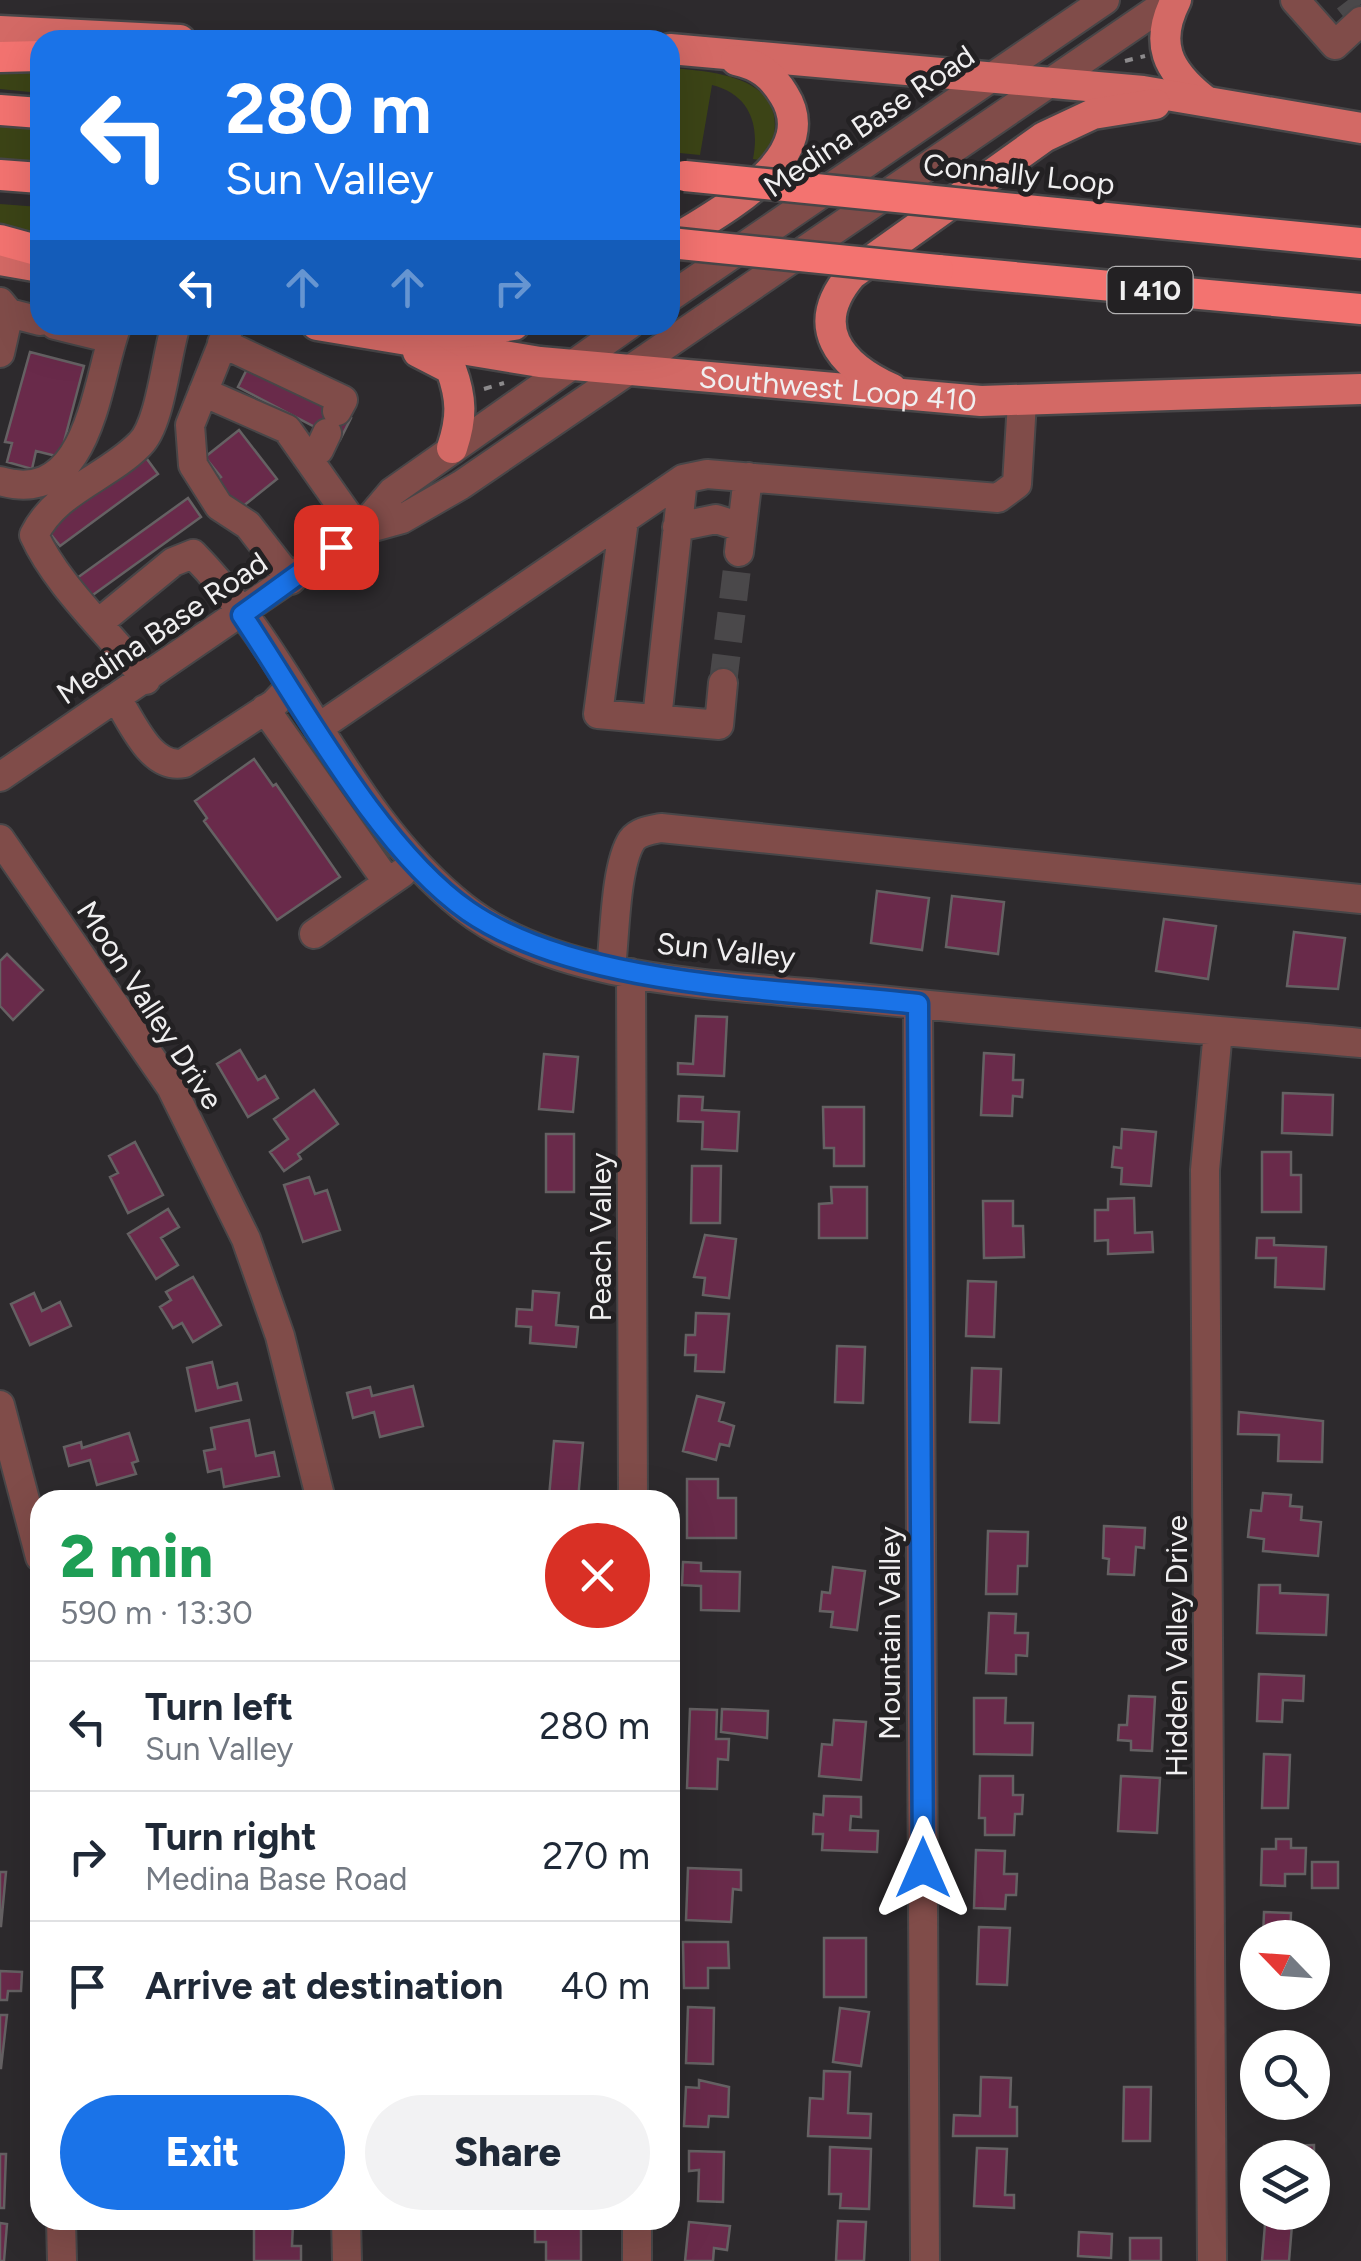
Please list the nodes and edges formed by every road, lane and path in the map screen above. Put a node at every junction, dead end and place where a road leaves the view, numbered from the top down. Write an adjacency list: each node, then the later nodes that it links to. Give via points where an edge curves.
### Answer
1 (1105, 0): 10 (street, Medina Base Road)
2 (1174, 0): 11 (street, Medina Base Road); 12 (main road, via 1165,52 1175,73)
3 (1295, 0): 4 (street, via 1335,46)
4 (1359, 15)
5 (0, 31): 6 (main road)
6 (30, 32)
7 (685, 50): 10 (main road); 19 (main road, via 756,64 792,106 794,132 786,156 750,189)
8 (30, 56): 9 (highway)
9 (0, 57)
10 (990, 76): 11 (main road); 26 (street, Medina Base Road)
11 (1052, 82): 12 (main road); 40 (street, Medina Base Road)
12 (1203, 99): 15 (main road); 45 (main road, via 1107,110 1056,130 852,274 832,307 836,347 860,371)
13 (0, 110): 14 (highway)
14 (30, 113)
15 (1361, 128)
16 (0, 175): 18 (highway)
17 (680, 176): 21 (highway, Connally Loop / I 410, bridge)
18 (30, 177)
19 (680, 236)
20 (0, 240): 23 (highway)
21 (1361, 243)
22 (680, 244): 28 (highway, I 410, bridge)
23 (30, 248)
24 (0, 260): 25 (main road)
25 (30, 265)
26 (680, 290)
27 (4, 308): 29 (street); 38 (street)
28 (1361, 310)
29 (30, 317)
30 (113, 335): 51 (street, via 92,420 63,468 27,482)
31 (173, 335): 57 (street, via 143,442 64,498 34,535 48,566)
32 (226, 335): 43 (street)
33 (228, 335): 48 (street, via 343,400 319,450)
34 (368, 335): 37 (main road, Southwest Loop 410)
35 (442, 335): 37 (main road)
36 (615, 335): 39 (street, Medina Base Road)
37 (398, 341): 39 (main road, Southwest Loop 410); 47 (main road, via 451,370 461,395)
38 (0, 353)
39 (573, 364): 40 (main road, Southwest Loop 410); 47 (street, Medina Base Road)
40 (632, 370): 45 (main road, Southwest Loop 410); 54 (street, Medina Base Road, via 402,520)
41 (509, 381): 44 (path)
42 (1361, 389): 46 (main road, Southwest Loop 410)
43 (203, 392): 48 (street, via 287,429); 55 (street, via 190,425 193,465 219,506 248,525)
44 (471, 392)
45 (912, 396): 46 (main road, Southwest Loop 410)
46 (1022, 402): 49 (street, via 1017,484 998,498)
47 (452, 448): 54 (street, Medina Base Road, via 392,492)
48 (306, 456): 54 (street)
49 (748, 477): 50 (street); 53 (street, via 740,540 716,519)
50 (683, 479): 52 (street); 53 (street)
51 (0, 480)
52 (624, 520): 63 (street, via 598,714); 64 (street)
53 (678, 527): 63 (street)
54 (359, 531): 55 (street, Medina Base Road)
55 (291, 580): 56 (street, Medina Base Road)
56 (242, 615): 57 (street, Sun Valley, via 193,554 173,562); 58 (street, Medina Base Road); 60 (street, Sun Valley)
57 (101, 621): 58 (street)
58 (146, 680): 61 (street, Medina Base Road)
59 (723, 683): 63 (street, via 719,725)
60 (290, 687): 62 (street); 64 (street, Sun Valley)
61 (117, 699): 62 (street, via 157,759 173,766); 65 (street, Medina Base Road)
62 (265, 709): 68 (street)
63 (657, 719)
64 (318, 728): 67 (street, Sun Valley)
65 (0, 777)
66 (0, 838): 76 (street, Moon Valley Drive, via 171,1086 246,1239 280,1336)
67 (416, 862): 68 (street); 71 (street, Sun Valley, via 465,909 500,931)
68 (386, 880): 70 (street, via 376,894)
69 (1361, 898): 71 (street, Peach Valley, via 661,828 632,841 623,868)
70 (314, 934)
71 (621, 970): 72 (street, Sun Valley); 77 (street, Peach Valley)
72 (918, 1004): 73 (street, Sun Valley); 85 (street, Mountain Valley)
73 (1218, 1031): 74 (street, Sun Valley); 86 (street, Hidden Valley Drive, via 1205,1170)
74 (1361, 1043)
75 (0, 1405): 78 (street)
76 (318, 1490)
77 (634, 1490)
78 (30, 1519)
79 (61, 2230): 82 (street)
80 (346, 2230): 83 (street)
81 (637, 2230): 84 (street)
82 (62, 2261)
83 (347, 2261)
84 (637, 2261)
85 (925, 2261)
86 (1212, 2261)

